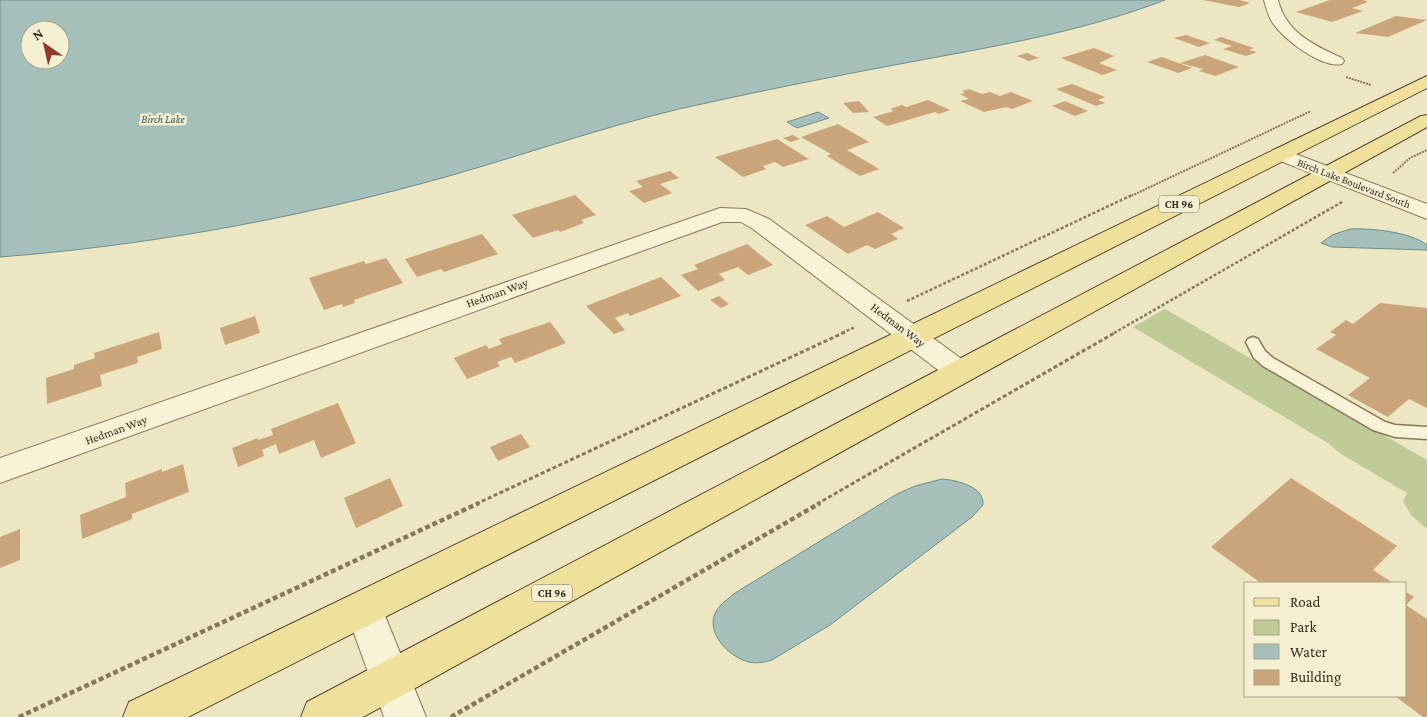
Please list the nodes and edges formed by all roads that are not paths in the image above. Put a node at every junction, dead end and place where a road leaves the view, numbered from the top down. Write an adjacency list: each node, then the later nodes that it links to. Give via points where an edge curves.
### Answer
1 (1271, 0): 2 (street, via 1274,13 1292,34 1309,48)
2 (1336, 61)
3 (1427, 81): 5 (main road, CH 96)
4 (1427, 120): 6 (main road, CH 96)
5 (1280, 154): 6 (street, Birch Lake Boulevard South); 8 (main road, CH 96)
6 (1328, 173): 7 (street, Birch Lake Boulevard South); 10 (main road, CH 96)
7 (1427, 212)
8 (912, 336): 10 (street, Hedman Way); 12 (street, Hedman Way, via 761,224 746,216 720,215); 13 (main road, CH 96)
9 (1253, 342): 11 (lane, via 1268,362 1374,423 1395,431)
10 (960, 372): 14 (main road, CH 96)
11 (1427, 433)
12 (0, 471)
13 (364, 608): 14 (street); 15 (main road, CH 96)
14 (391, 680): 16 (main road, CH 96); 17 (street)
15 (144, 717)
16 (322, 717)
17 (406, 717)

